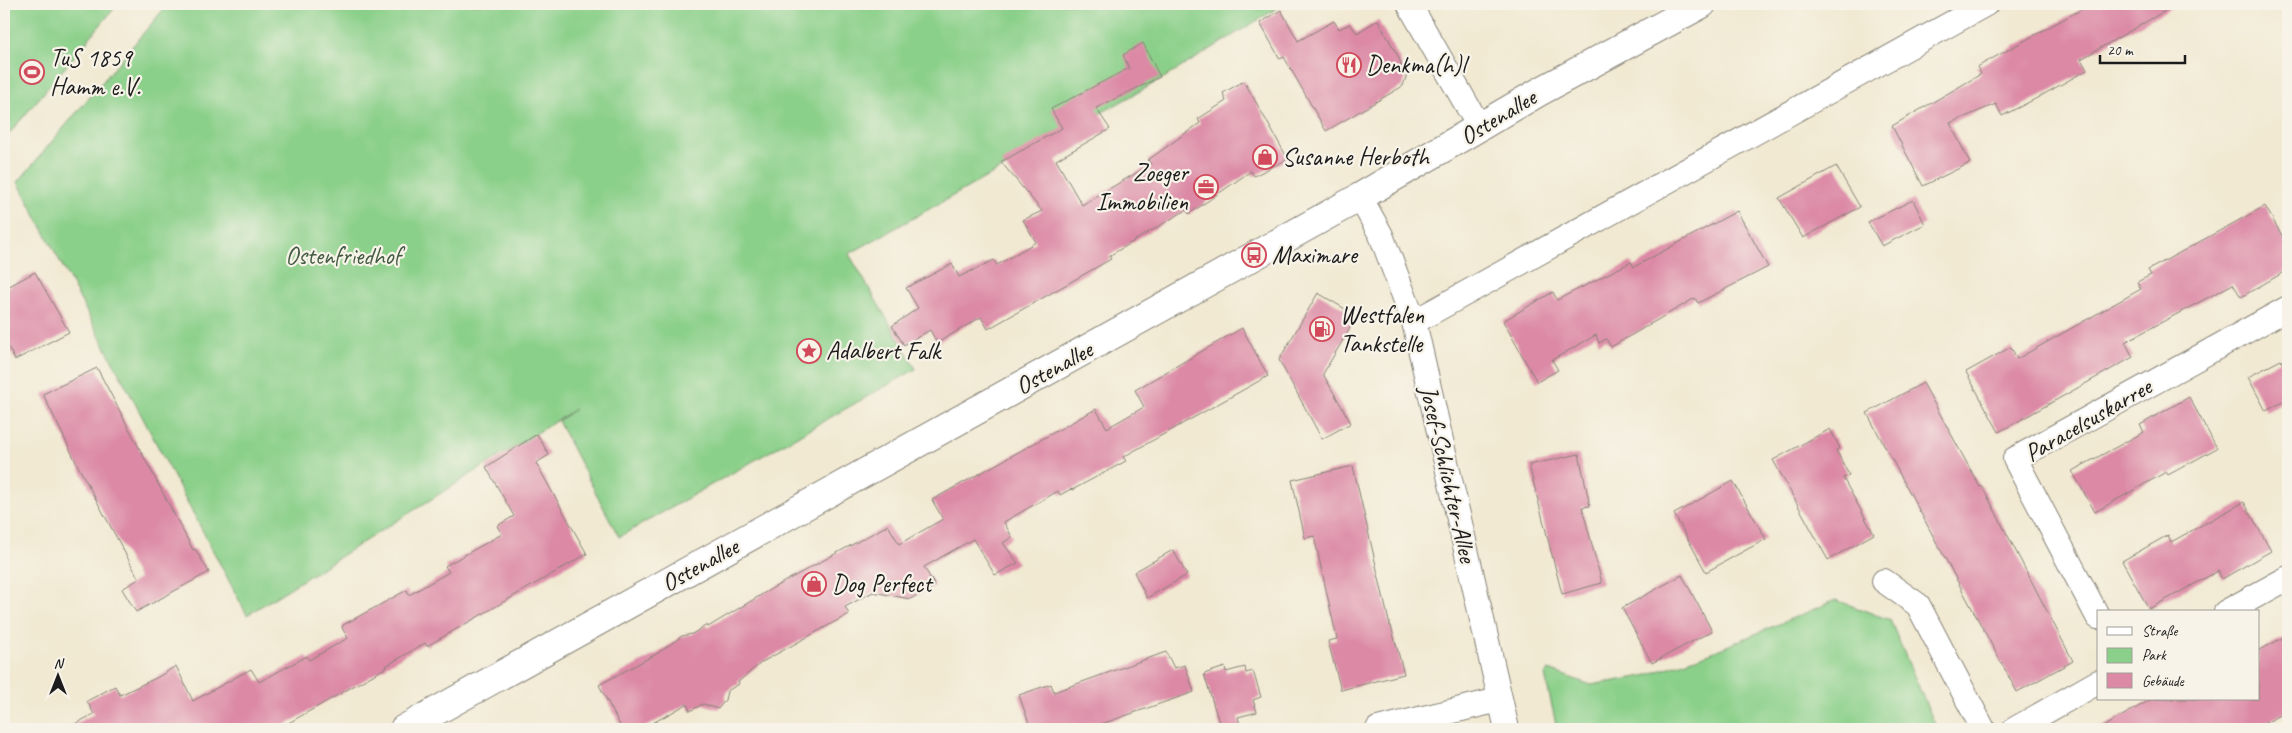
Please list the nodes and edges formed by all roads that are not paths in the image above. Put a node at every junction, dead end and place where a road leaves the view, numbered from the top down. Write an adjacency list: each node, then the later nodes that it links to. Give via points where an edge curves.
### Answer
1 (1409, 4): 4 (street)
2 (1702, 4): 4 (main road, Ostenallee, via 1539,92)
3 (1986, 4): 7 (street)
4 (1480, 128): 5 (main road, Ostenallee)
5 (1360, 197): 7 (street, Josef-Schlichter-Allee, via 1381,235); 14 (main road, Ostenallee)
6 (2288, 308): 11 (street, Paracelsuskarree, via 2015,459)
7 (1414, 322): 13 (street, Josef-Schlichter-Allee)
8 (2288, 578): 10 (street)
9 (1884, 580): 17 (street, via 1918,605)
10 (2230, 610)
11 (2097, 616)
12 (2097, 683): 18 (street)
13 (1499, 700): 15 (street); 16 (street, Josef-Schlichter-Allee)
14 (404, 729)
15 (1378, 729)
16 (1507, 729)
17 (1983, 729)
18 (2015, 729)

